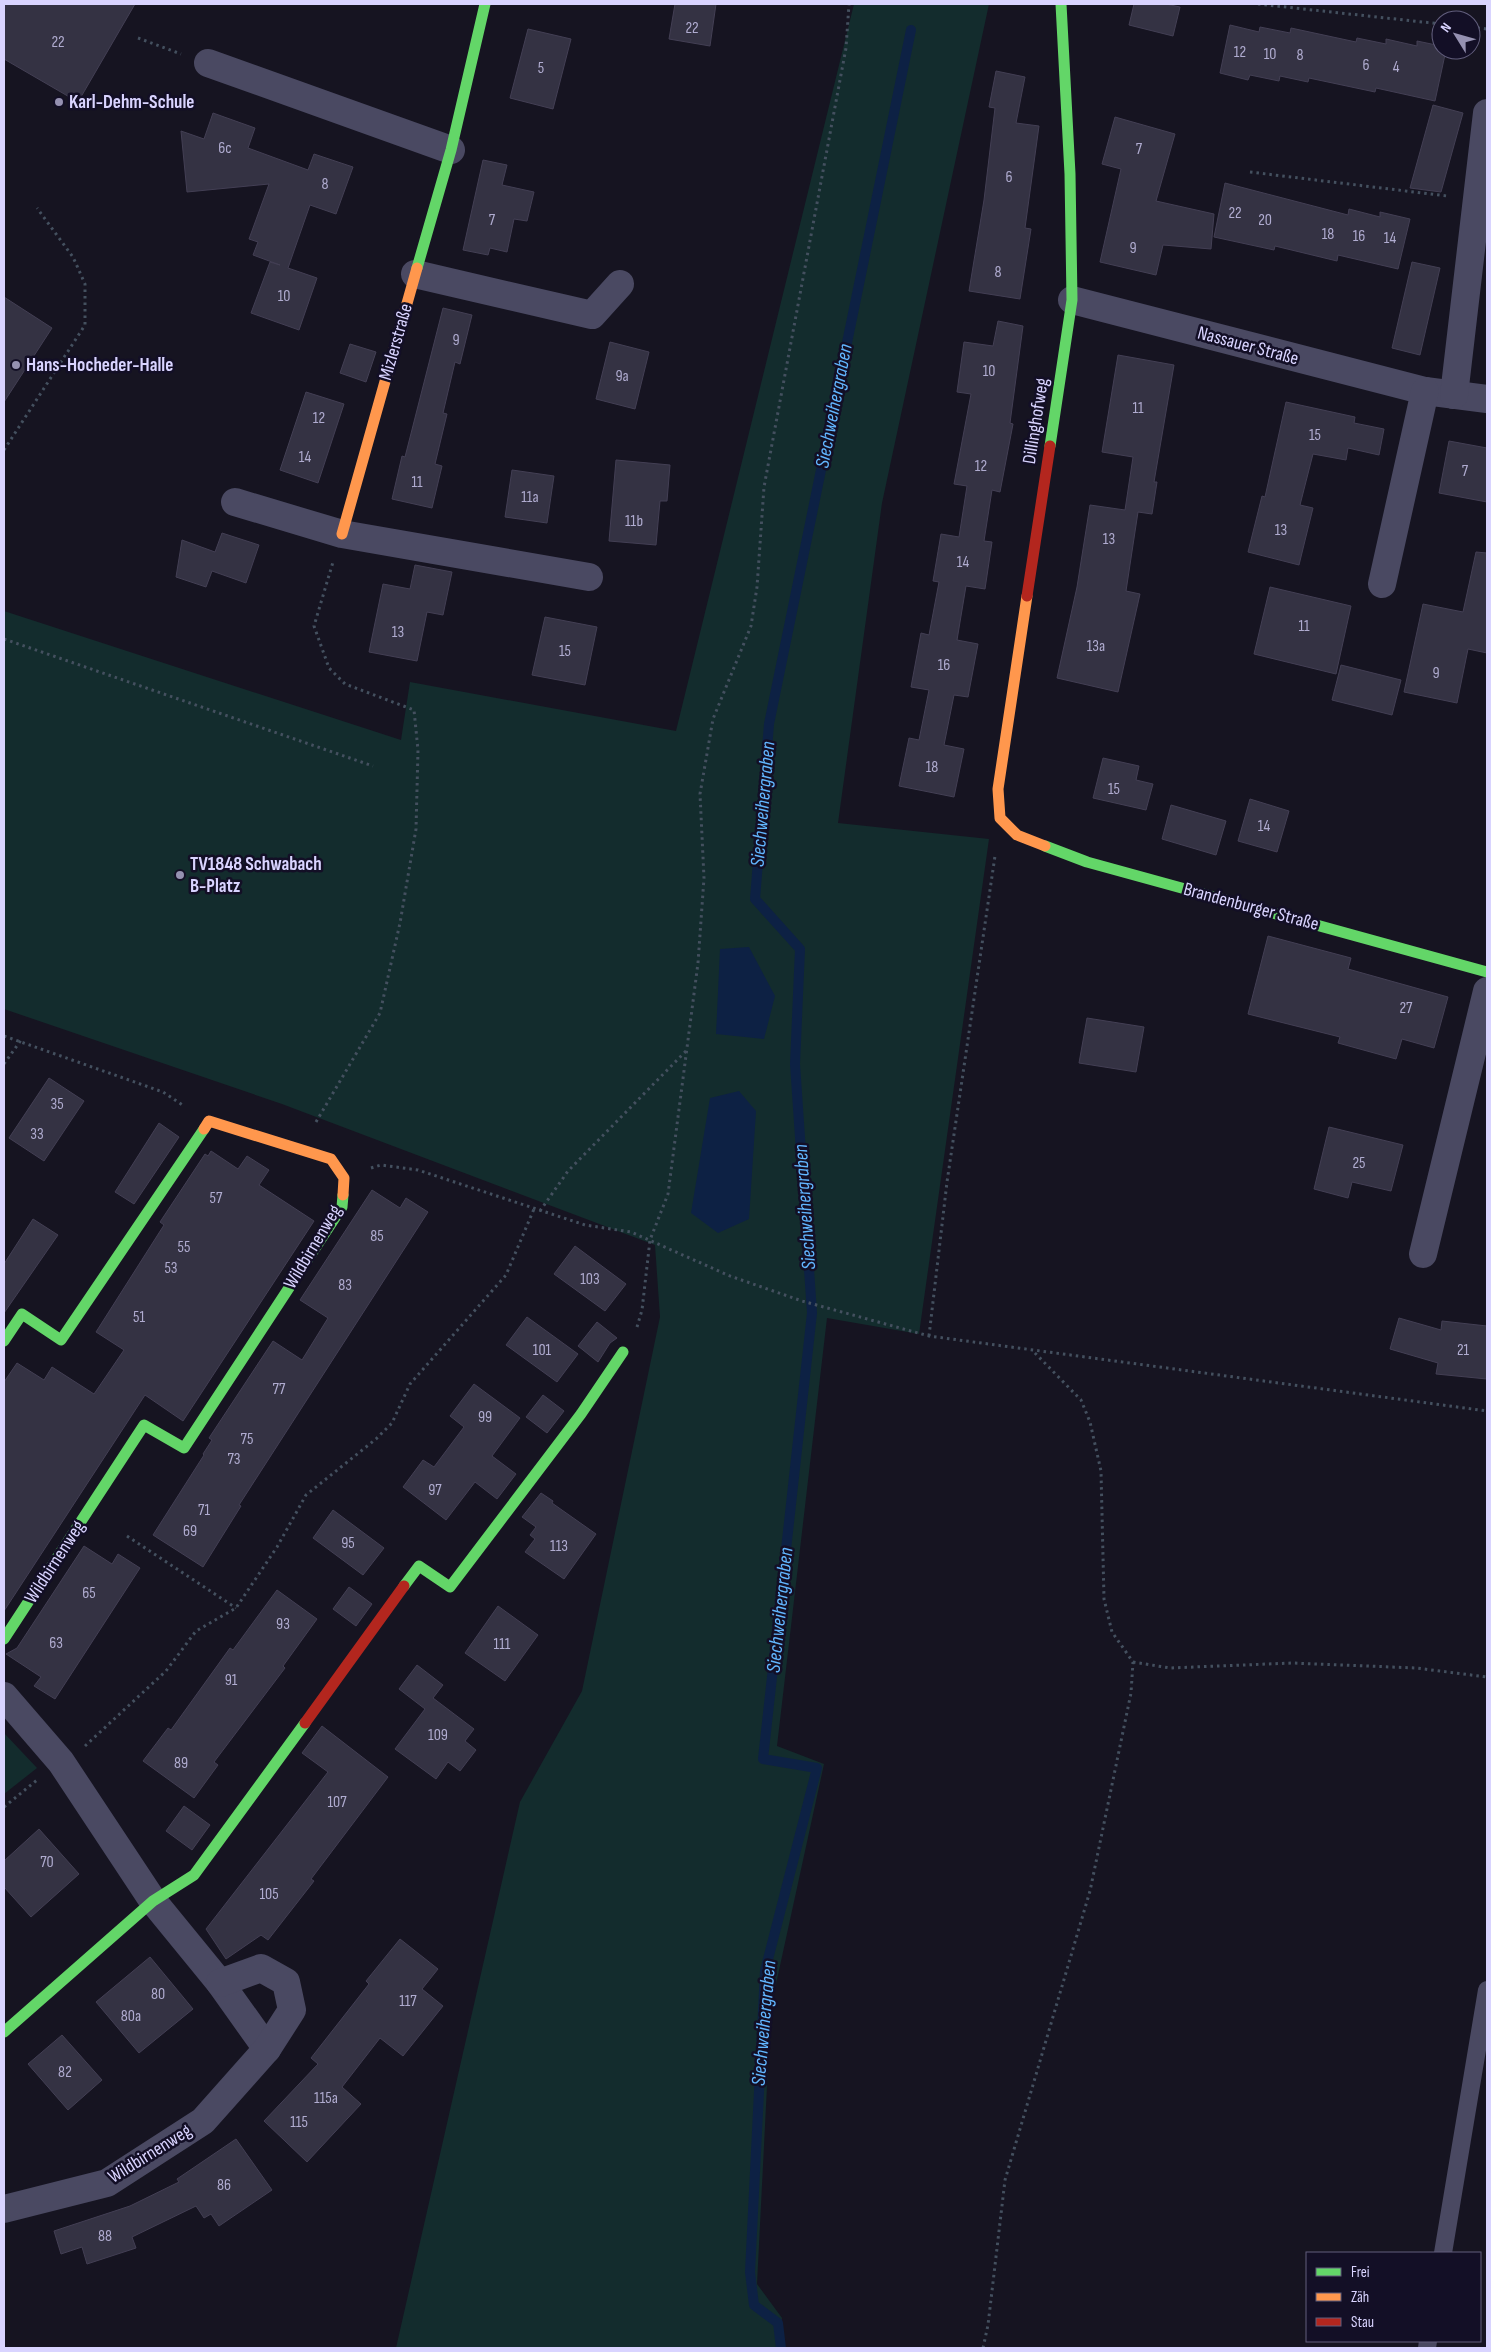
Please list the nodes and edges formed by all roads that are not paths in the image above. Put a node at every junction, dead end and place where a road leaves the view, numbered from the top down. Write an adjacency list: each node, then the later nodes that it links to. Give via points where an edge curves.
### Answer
1 (485, 4): 5 (street, Mizlerstraße)
2 (1061, 4): 8 (street, Dillinghofweg, via 1070,174)
3 (208, 63): 5 (street)
4 (1487, 113): 10 (street)
5 (450, 150): 6 (street, Mizlerstraße)
6 (416, 274): 7 (street, via 592,315); 13 (street, Mizlerstraße)
7 (620, 284)
8 (1072, 300): 9 (street, Nassauer Straße); 16 (street, Dillinghofweg, via 998,789 1000,818)
9 (1425, 392): 10 (street, Nassauer Straße); 15 (street)
10 (1454, 395): 11 (street, Nassauer Straße)
11 (1487, 399)
12 (235, 502): 13 (street)
13 (342, 534): 14 (street)
14 (589, 577)
15 (1382, 584)
16 (1017, 835): 17 (street, Brandenburger Straße, via 1087,862)
17 (1487, 972)
18 (1487, 991): 19 (street)
19 (1423, 1254)
20 (4, 1341): 22 (street, Wildbirnenweg, via 22,1314 62,1340 209,1121 331,1159 344,1178 342,1207 184,1448 144,1425)
21 (623, 1352): 24 (street, via 581,1414 450,1587 419,1566 194,1875)
22 (4, 1639)
23 (4, 1696): 24 (street, via 60,1762)
24 (153, 1901): 25 (street); 27 (street)
25 (220, 1983): 28 (street); 28 (street, Wildbirnenweg, via 261,1968 286,1982 292,2010)
26 (1487, 1990): 30 (lane)
27 (4, 2032)
28 (266, 2049): 29 (street, Wildbirnenweg, via 203,2121 107,2183)
29 (4, 2209)
30 (1443, 2252)

